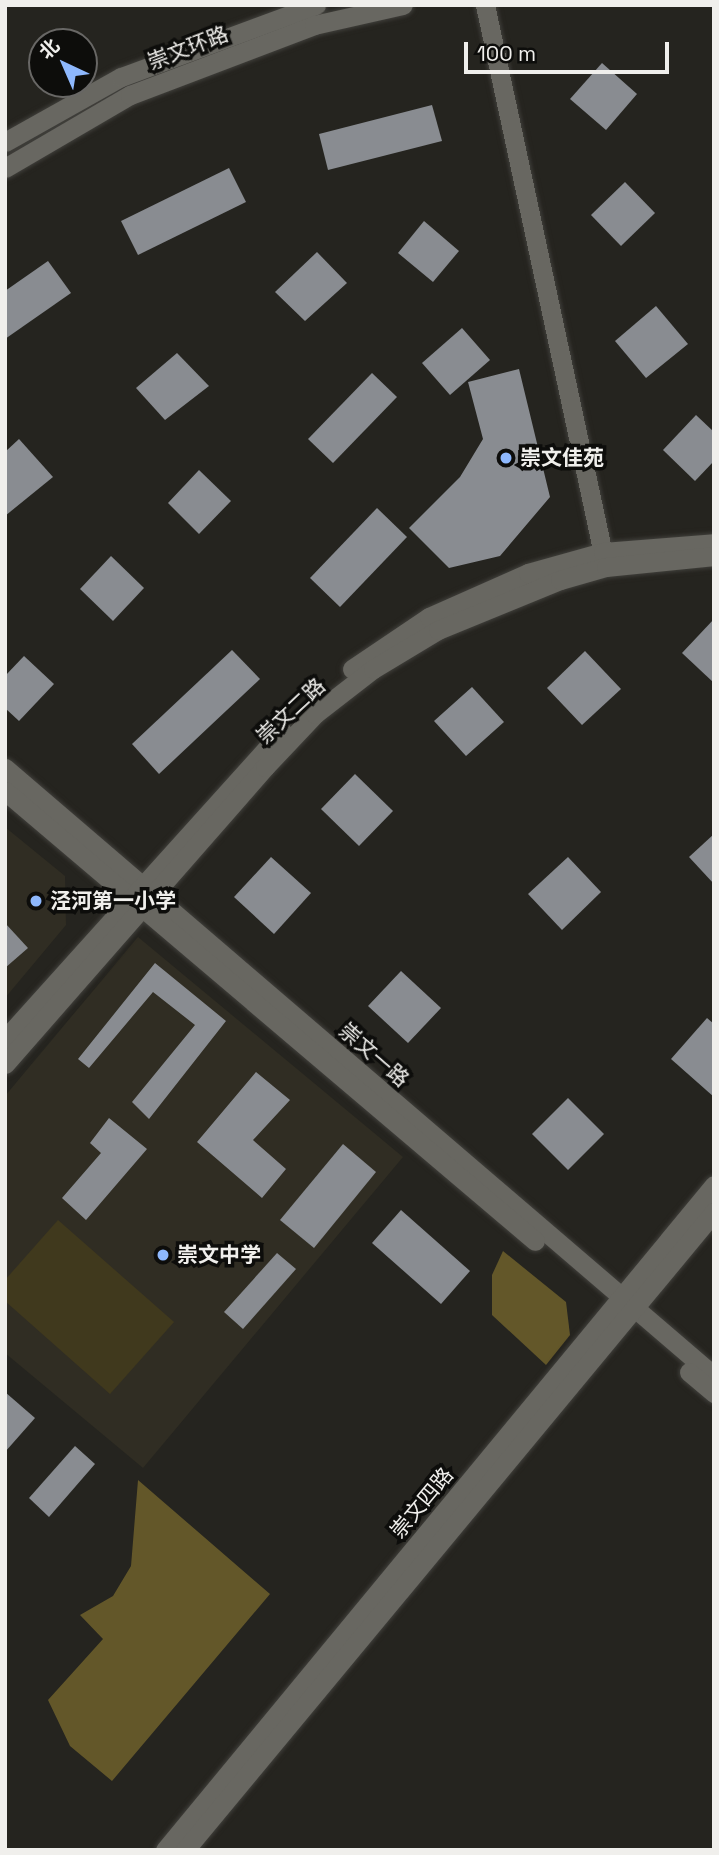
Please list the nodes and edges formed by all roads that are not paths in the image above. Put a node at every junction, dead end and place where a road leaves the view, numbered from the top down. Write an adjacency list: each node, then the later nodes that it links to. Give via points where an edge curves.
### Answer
1 (316, 5): 4 (street, 崇文环路, via 121,77)
2 (402, 5): 5 (street, 崇文环路, via 314,25 130,95)
3 (485, 5): 8 (street)
4 (5, 142)
5 (5, 168)
6 (714, 543): 8 (street, 崇文二路)
7 (714, 556): 8 (street, 崇文二路)
8 (604, 560): 11 (street, 崇文二路, via 501,602 373,669 315,714)
9 (5, 768): 11 (street, 崇文一路)
10 (5, 791): 11 (street, 崇文一路)
11 (141, 895): 12 (street, 崇文二路); 13 (street, 崇文二路); 16 (street, 崇文一路)
12 (5, 1039)
13 (5, 1064)
14 (714, 1185): 16 (street, 崇文四路)
15 (714, 1212): 16 (street, 崇文四路)
16 (624, 1308): 17 (street, 崇文一路); 18 (street, 崇文一路); 19 (street, 崇文四路); 20 (street, 崇文四路)
17 (714, 1376)
18 (714, 1393)
19 (165, 1850)
20 (185, 1850)

